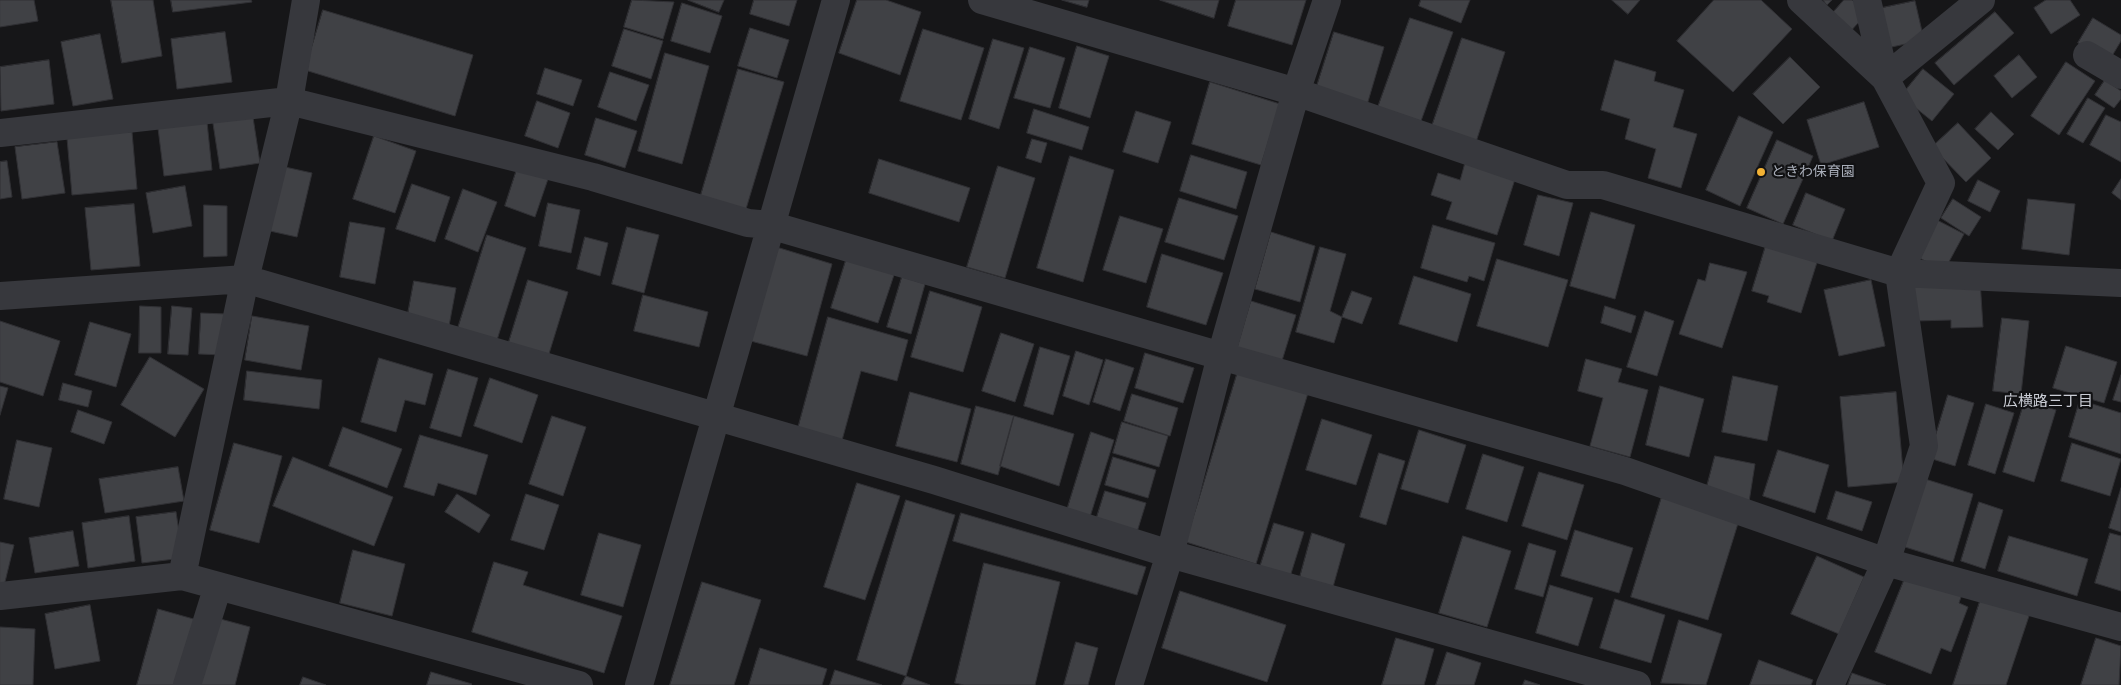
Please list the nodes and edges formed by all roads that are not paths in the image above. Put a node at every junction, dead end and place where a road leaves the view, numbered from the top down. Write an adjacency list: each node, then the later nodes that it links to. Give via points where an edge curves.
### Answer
1 (306, 0): 12 (street)
2 (836, 0): 14 (street)
3 (982, 0): 11 (street)
4 (1327, 0): 11 (street)
5 (1801, 0): 10 (street)
6 (1867, 0): 10 (street)
7 (1981, 0): 10 (street)
8 (2087, 55): 9 (street)
9 (2121, 75)
10 (1885, 78): 15 (street, via 1941,184)
11 (1296, 92): 15 (street, via 1567,185 1603,185); 19 (street)
12 (289, 101): 13 (street); 14 (street, via 593,177 748,224); 16 (street)
13 (0, 133)
14 (770, 224): 19 (street); 20 (street)
15 (1899, 273): 17 (street); 22 (street, via 1924,446)
16 (245, 280): 18 (street); 20 (street); 23 (street)
17 (2121, 283)
18 (0, 296)
19 (1221, 356): 21 (street); 22 (street, via 1625,471)
20 (718, 417): 21 (street); 29 (street)
21 (1170, 554): 30 (street); 31 (street)
22 (1886, 562): 26 (street); 32 (street)
23 (182, 576): 24 (street); 25 (street)
24 (218, 586): 27 (street); 28 (street)
25 (0, 596)
26 (2121, 627)
27 (187, 685)
28 (579, 685)
29 (639, 685)
30 (1129, 685)
31 (1637, 685)
32 (1830, 685)

